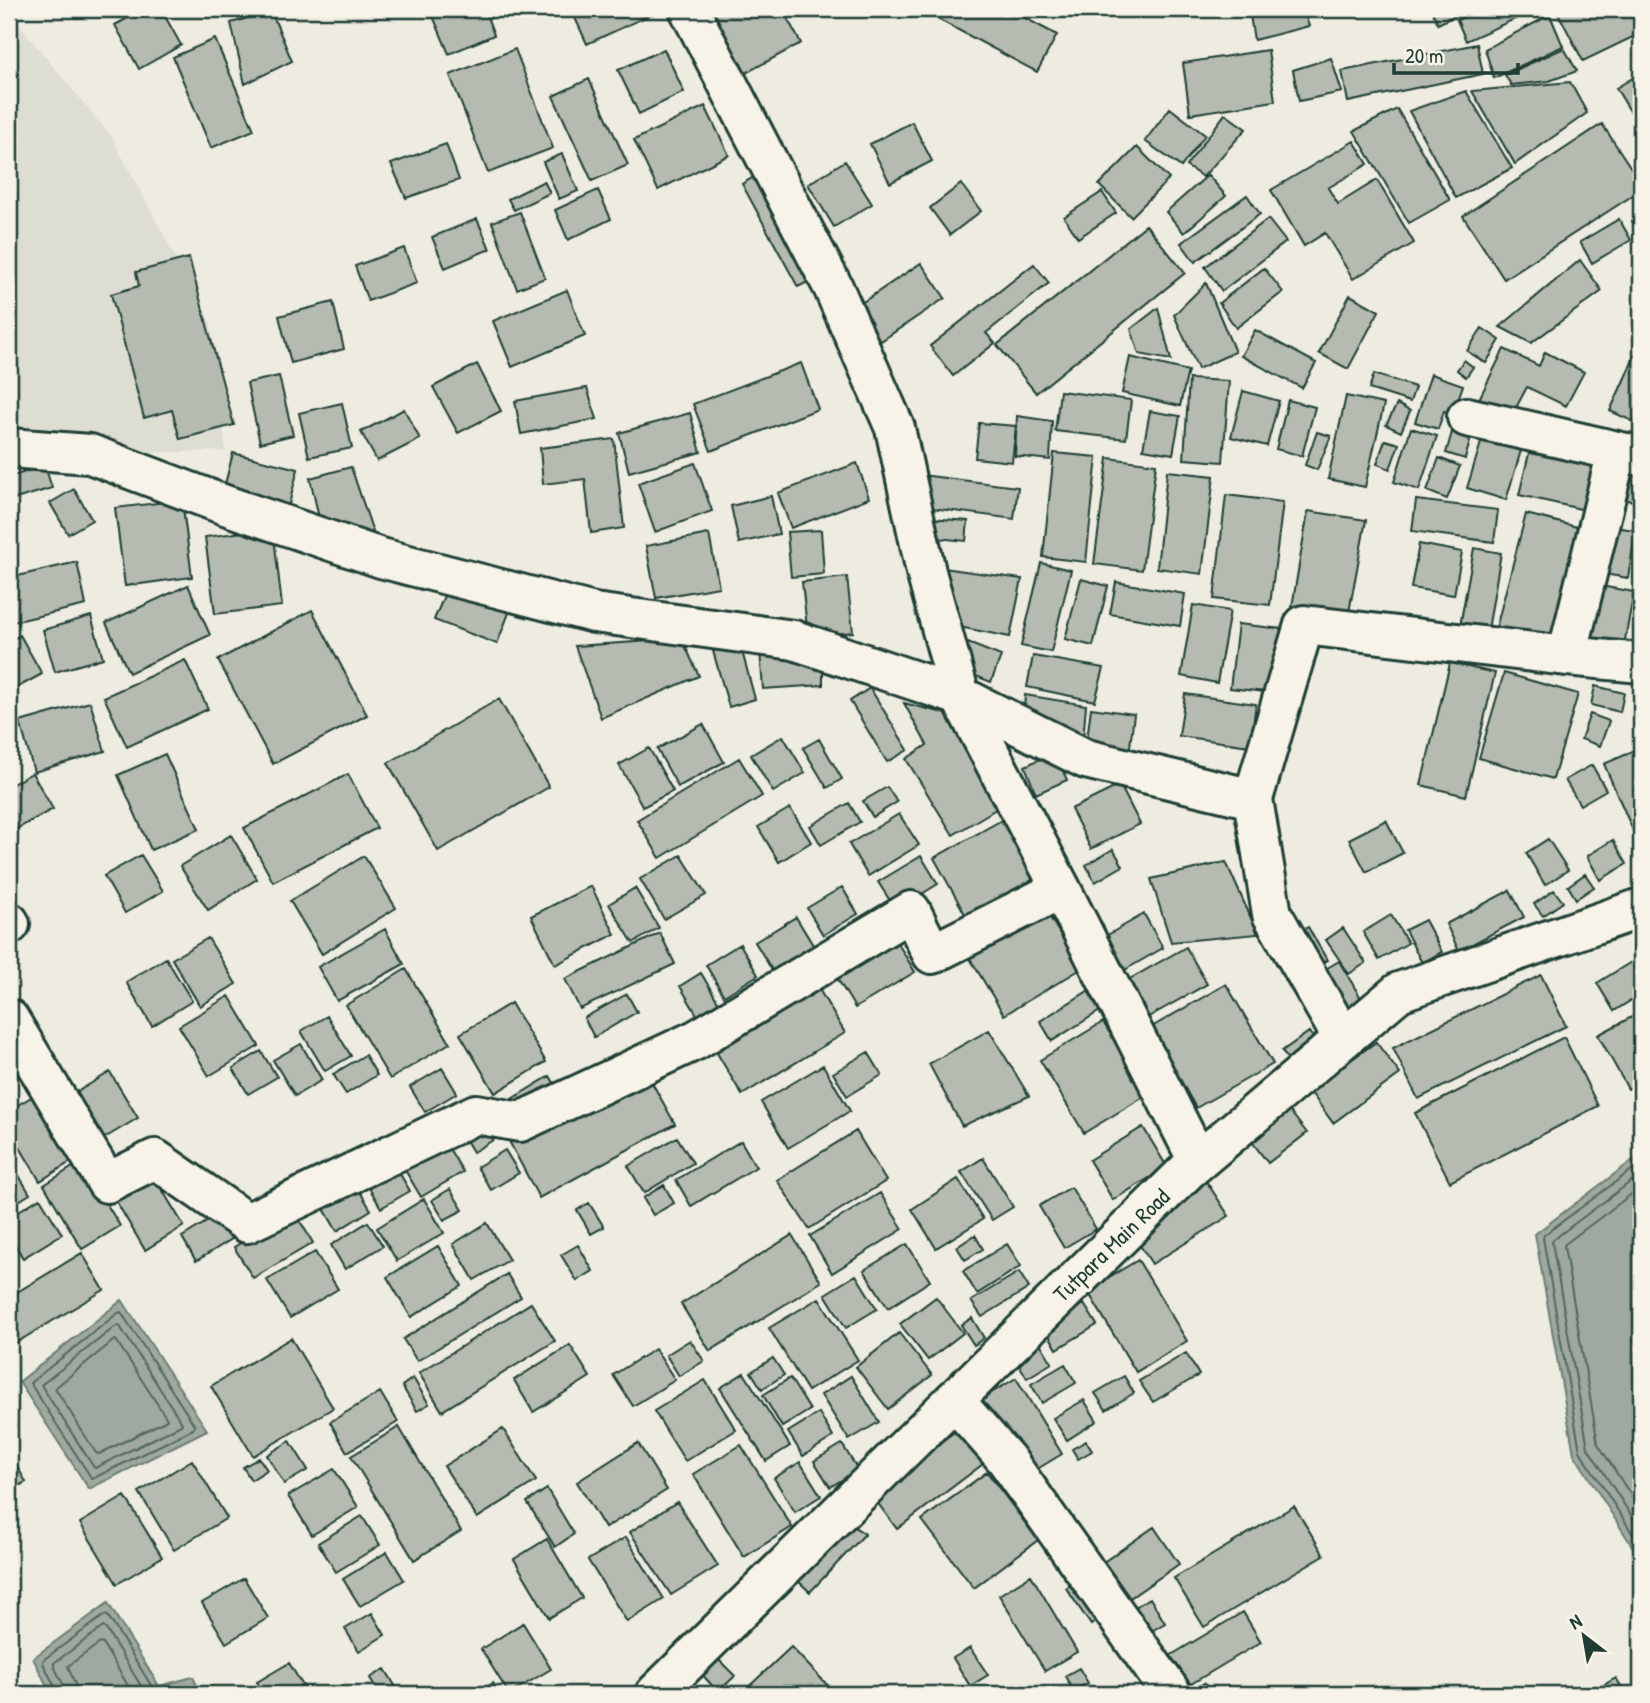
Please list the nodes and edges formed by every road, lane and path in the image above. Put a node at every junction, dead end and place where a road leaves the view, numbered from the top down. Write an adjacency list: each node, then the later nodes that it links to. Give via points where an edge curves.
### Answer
1 (689, 9): 7 (street, via 833,287 895,428 926,572)
2 (1467, 417): 4 (street)
3 (9, 448): 7 (street, via 90,454 381,558 594,613 794,640)
4 (1629, 454): 5 (street)
5 (1567, 656): 6 (street); 8 (street, via 1304,625)
6 (1641, 663)
7 (960, 696): 8 (street, via 1086,759); 9 (street)
8 (1253, 799): 12 (street, via 1272,915)
9 (1061, 889): 11 (street, via 932,954 911,911 696,1040 520,1122 476,1114 247,1223 155,1159 107,1183); 13 (street)
10 (1641, 908): 12 (street, Tutpara Main Road, via 1399,992)
11 (9, 1019)
12 (1343, 1039): 13 (street, Tutpara Main Road)
13 (1198, 1161): 14 (street, Tutpara Main Road)
14 (954, 1400): 15 (street, Tutpara Main Road); 16 (street, via 1006,1458)
15 (655, 1694)
16 (1172, 1694)

